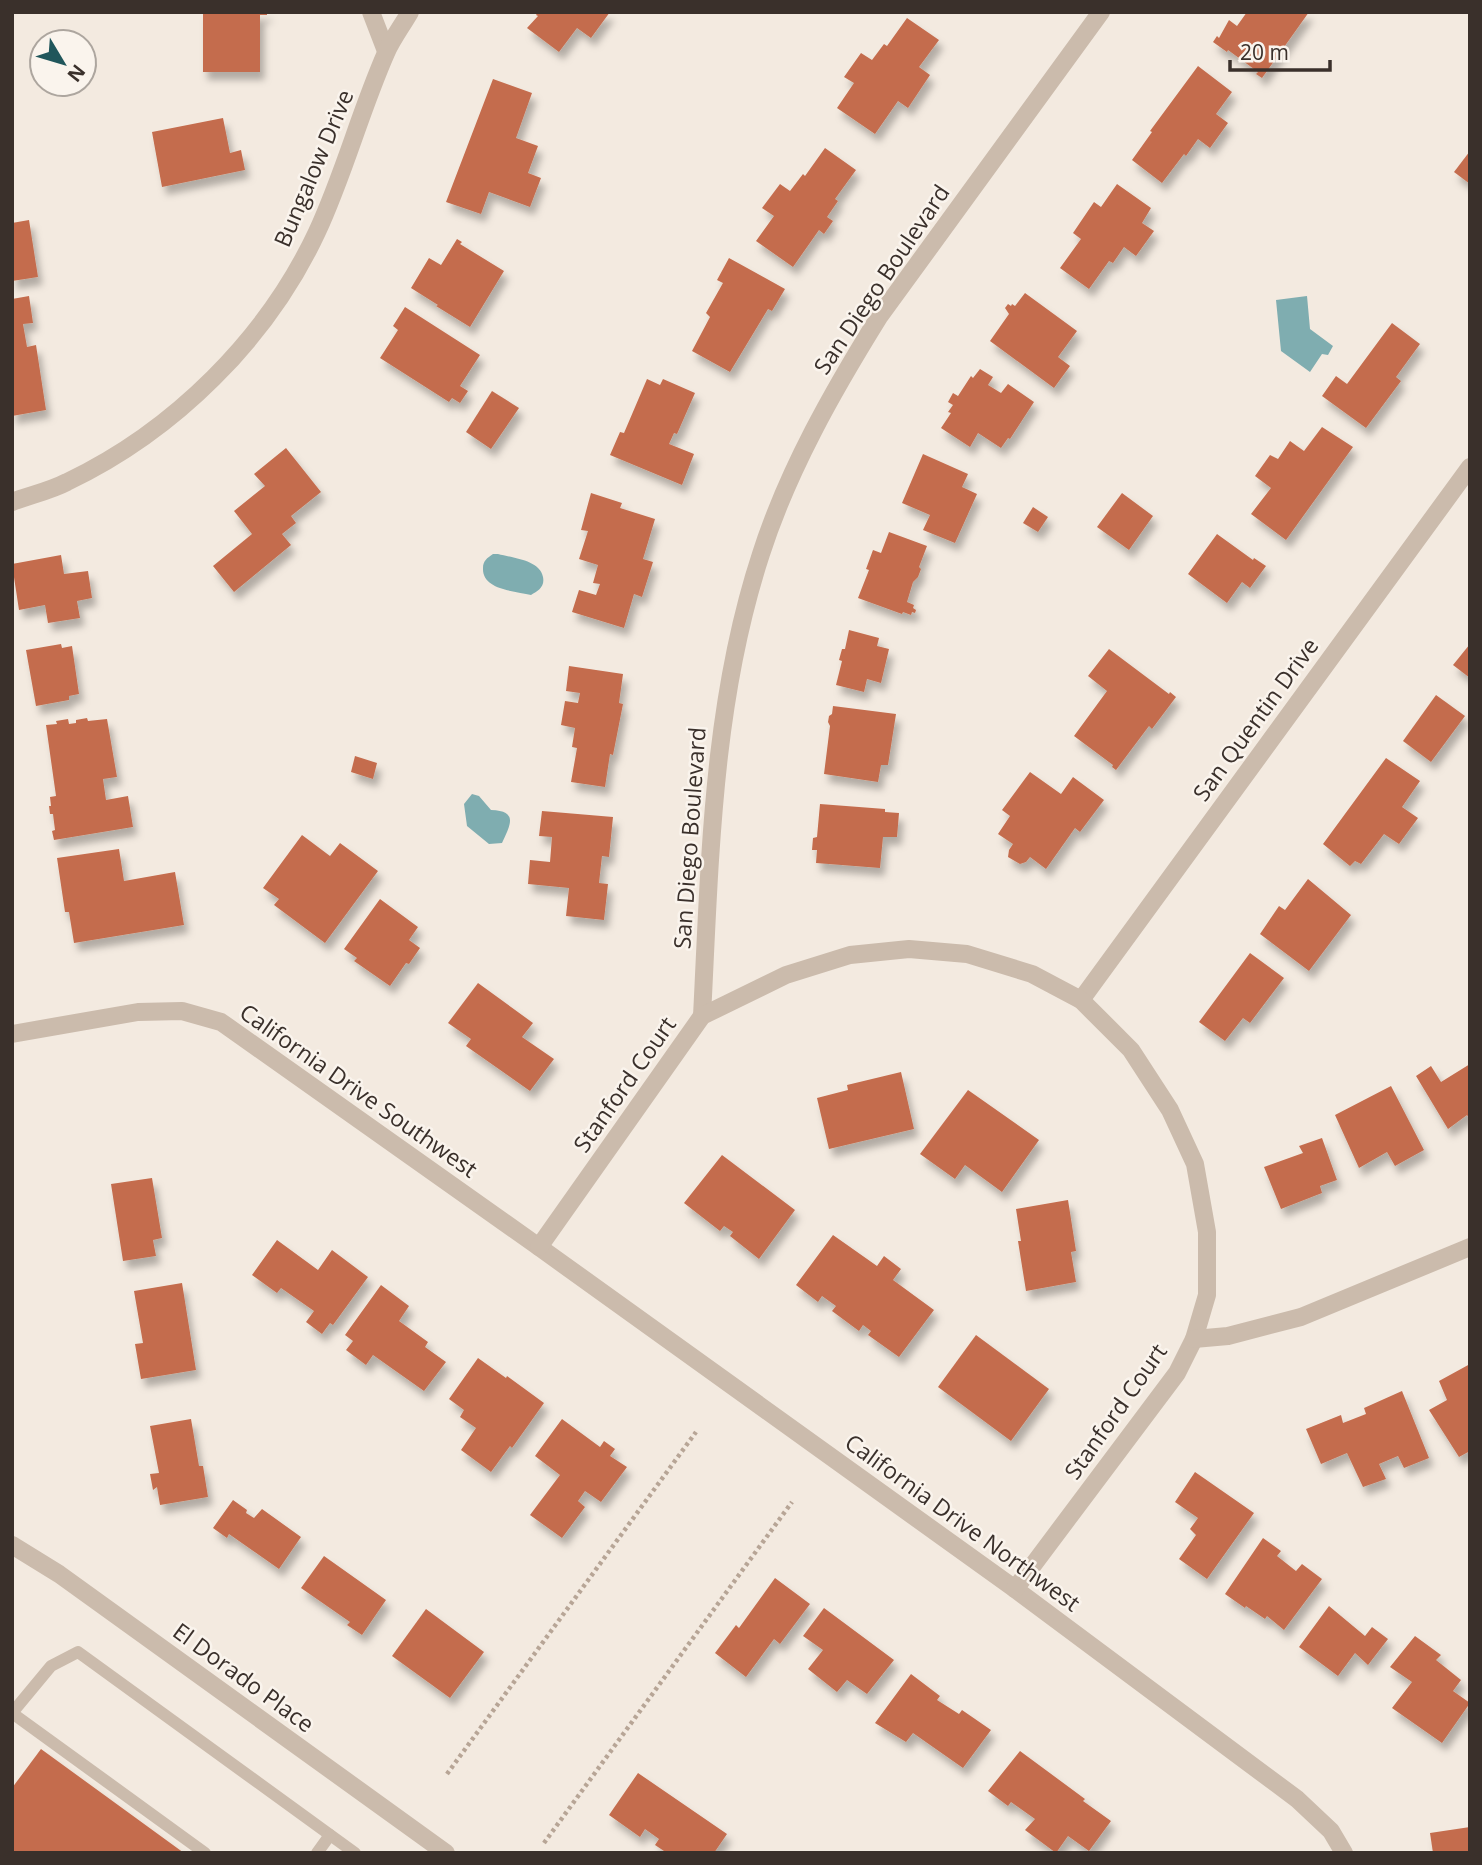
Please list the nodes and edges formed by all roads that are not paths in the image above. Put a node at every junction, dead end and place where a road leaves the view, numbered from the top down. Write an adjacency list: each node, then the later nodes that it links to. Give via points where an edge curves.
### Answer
1 (371, 12): 4 (street)
2 (410, 12): 4 (street, Bungalow Drive)
3 (1101, 12): 8 (street, San Diego Boulevard, via 879,317 815,426 774,520 744,615 721,727)
4 (386, 51): 6 (street, Bungalow Drive, via 317,232 292,280 260,325 219,373 170,417 66,483)
5 (1470, 467): 7 (street, San Quentin Drive)
6 (12, 502)
7 (1081, 1000): 8 (street, Stanford Court, via 1032,974 967,954 909,949 850,955 786,975); 12 (street, Stanford Court, via 1131,1050 1170,1110 1195,1164 1207,1232 1207,1295)
8 (702, 1016): 10 (street, Stanford Court)
9 (12, 1034): 10 (street, California Drive Southwest, via 138,1012 182,1011 221,1022)
10 (539, 1247): 14 (street, California Drive Northwest)
11 (1470, 1247): 12 (street, via 1301,1317 1228,1336)
12 (1194, 1339): 14 (street, Stanford Court, via 1177,1373)
13 (12, 1545): 20 (street, El Dorado Place, via 59,1573)
14 (1015, 1589): 21 (street, California Drive Northwest, via 1297,1800 1331,1831)
15 (12, 1713): 16 (lane, via 51,1666 78,1652); 17 (lane)
16 (331, 1835): 18 (lane); 19 (lane)
17 (205, 1853)
18 (317, 1853)
19 (355, 1853)
20 (446, 1853)
21 (1345, 1853)

